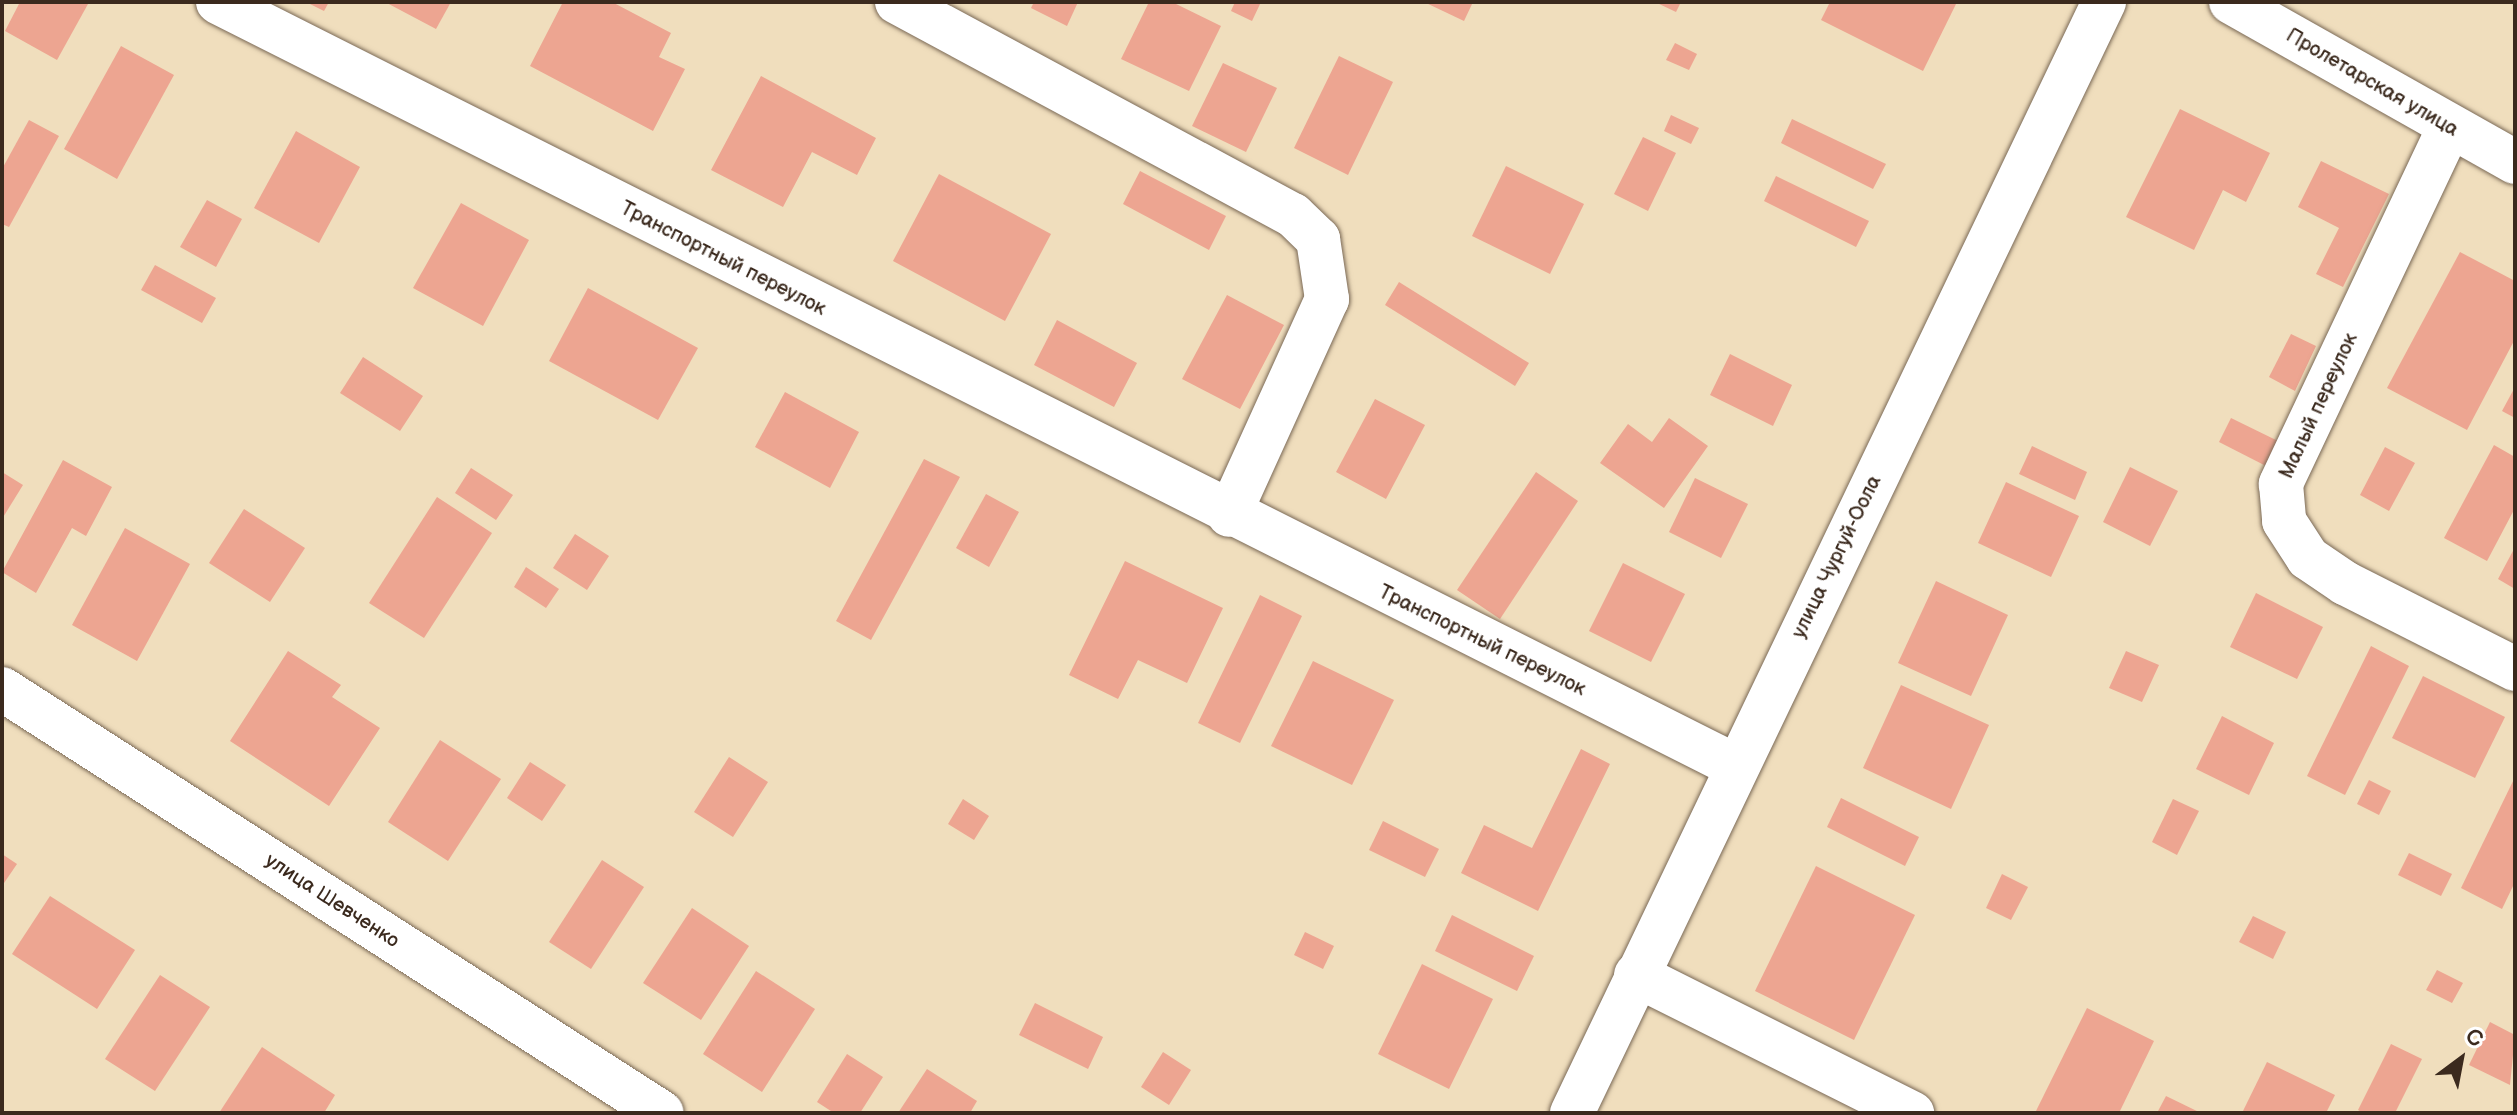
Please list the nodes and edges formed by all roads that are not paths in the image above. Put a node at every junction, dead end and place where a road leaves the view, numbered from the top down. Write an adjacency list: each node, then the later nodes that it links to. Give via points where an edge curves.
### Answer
1 (218, 2): 7 (street, Транспортный переулок)
2 (897, 2): 7 (street, via 1293,215 1318,239 1327,299)
3 (2104, 2): 10 (street, улица Чургуй-Оола)
4 (2231, 2): 5 (street, Пролетарская улица)
5 (2449, 128): 6 (street, Пролетарская улица); 8 (street, Малый переулок, via 2281,484 2284,521 2308,558 2345,583)
6 (2515, 162)
7 (1229, 515): 10 (street, Транспортный переулок)
8 (2515, 669)
9 (2, 689): 12 (street, улица Шевченко)
10 (1736, 766): 11 (street, улица Чургуй-Оола)
11 (1636, 975): 13 (street, улица Чургуй-Оола); 14 (street)
12 (662, 1113)
13 (1572, 1113)
14 (1912, 1113)

